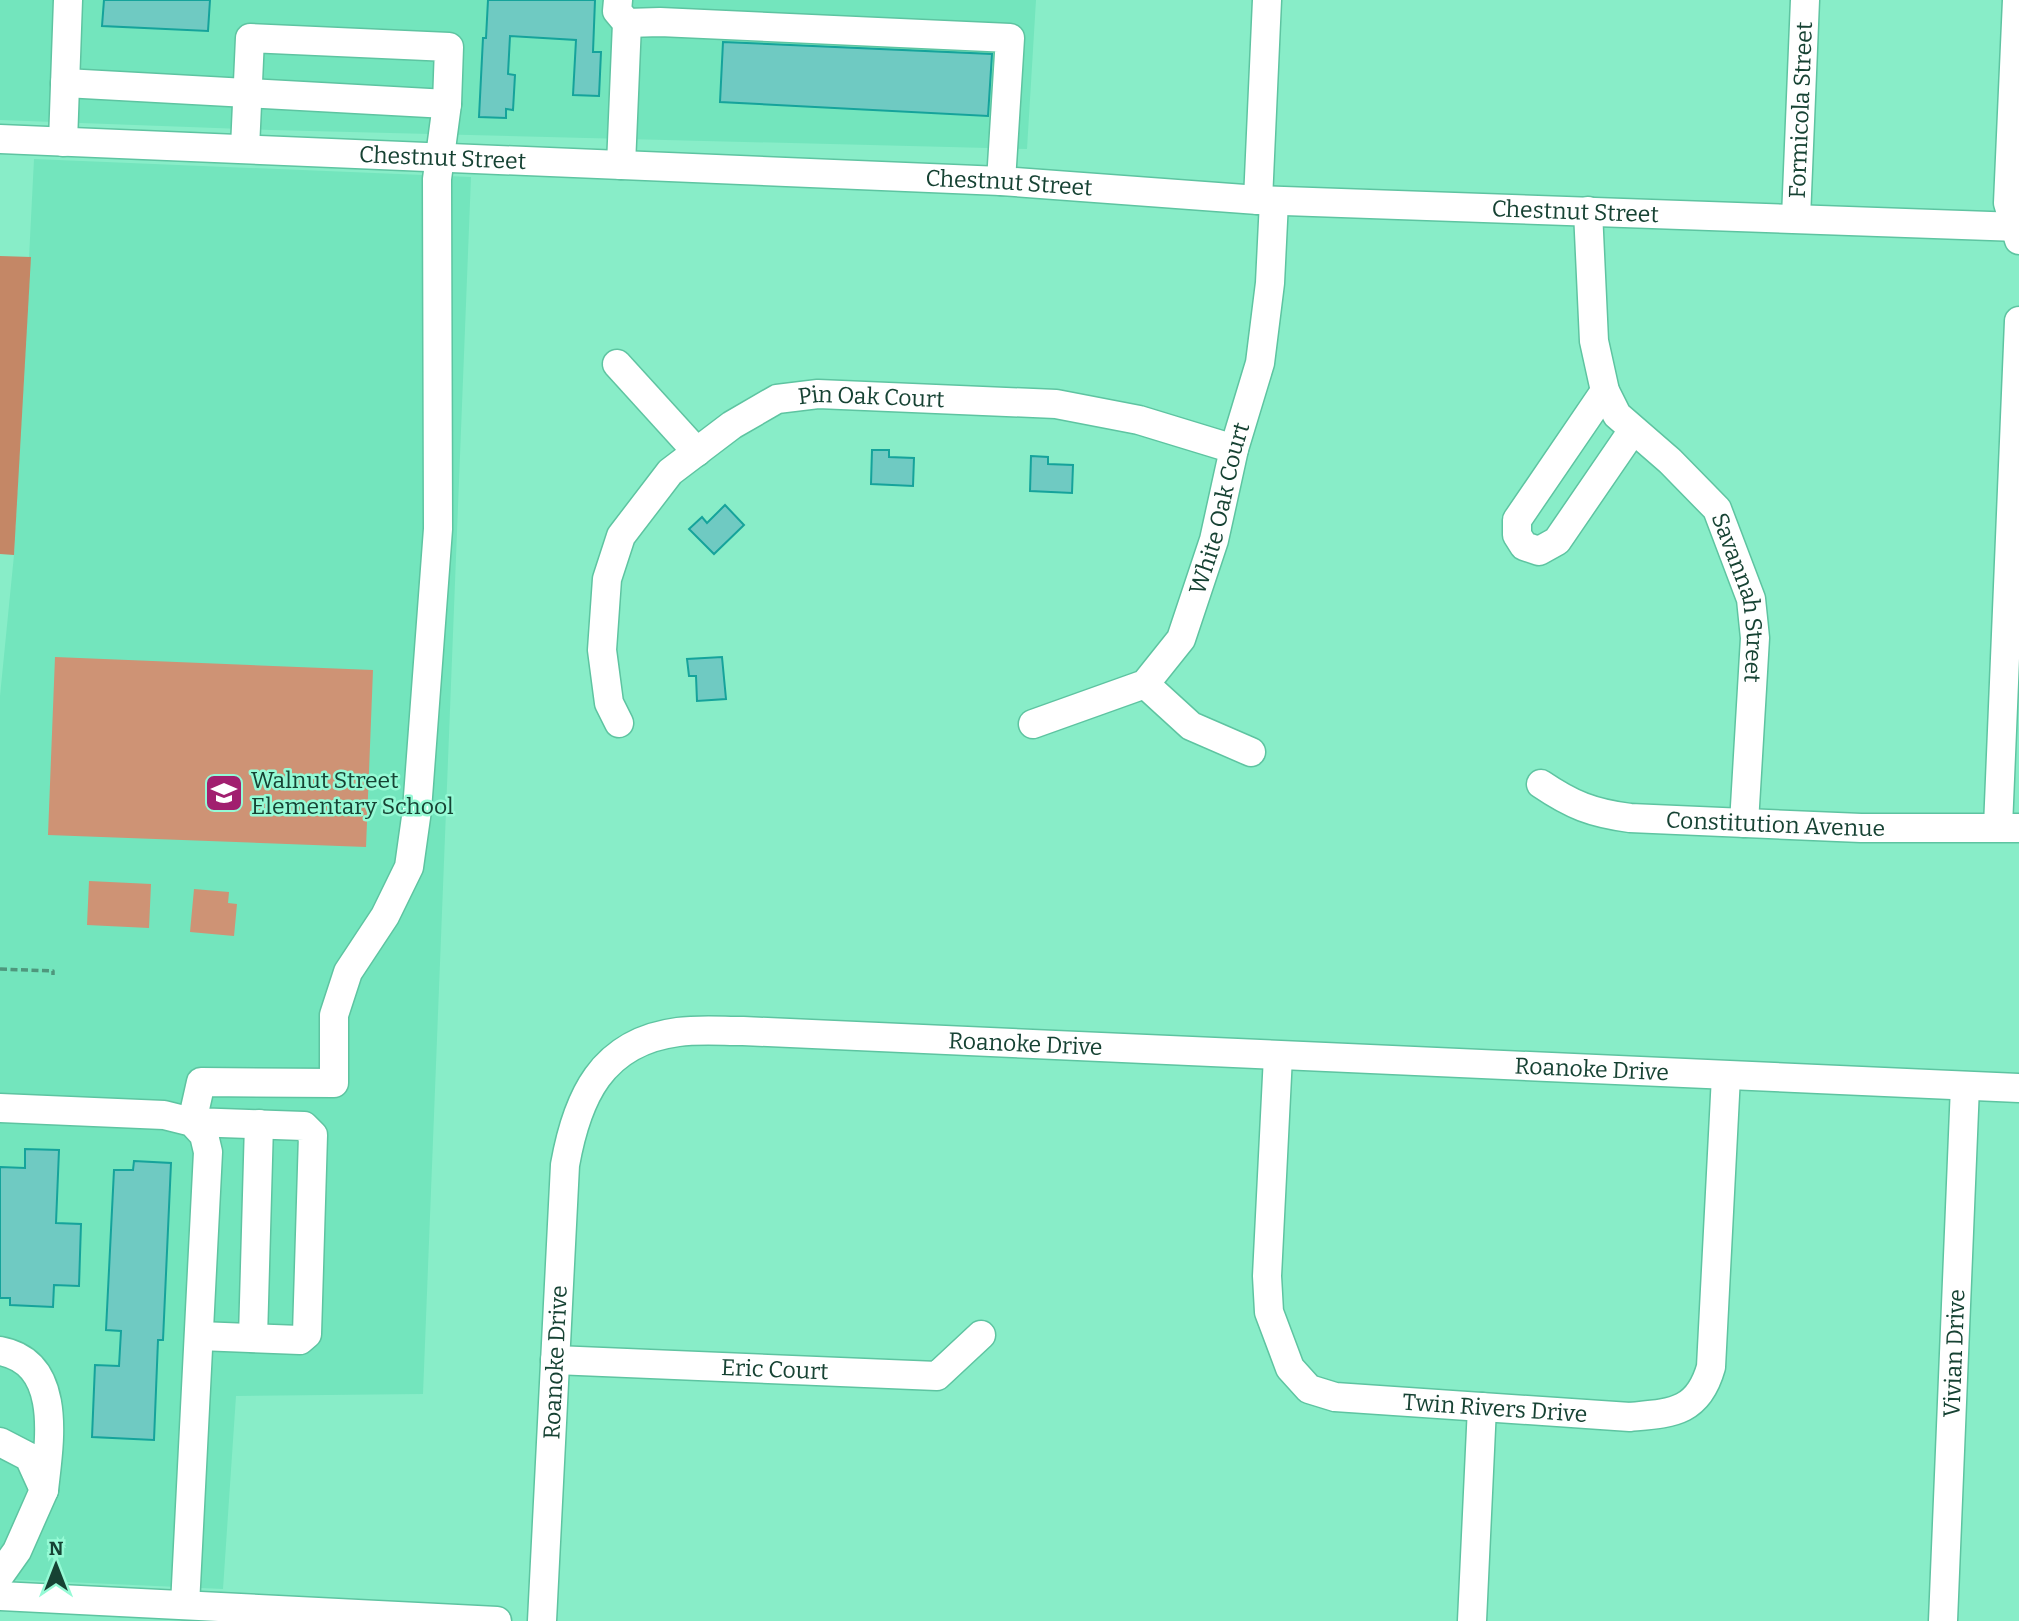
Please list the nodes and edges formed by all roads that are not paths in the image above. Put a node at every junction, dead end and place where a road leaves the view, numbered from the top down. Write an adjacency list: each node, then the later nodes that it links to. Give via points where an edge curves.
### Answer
1 (68, 0): 6 (street)
2 (1267, 0): 15 (street, White Oak Court)
3 (1805, 0): 17 (street, Formicola Street)
4 (2017, 0): 18 (street, via 2008,203)
5 (622, 12): 13 (street); 14 (street, via 660,22 1010,38)
6 (65, 83): 7 (street); 10 (street)
7 (248, 93): 8 (street); 8 (street, via 250,38 449,47); 11 (street)
8 (447, 104): 12 (street)
9 (0, 139): 10 (street, Chestnut Street)
10 (62, 142): 11 (street, Chestnut Street)
11 (246, 148): 12 (street, Chestnut Street)
12 (441, 157): 13 (street, Chestnut Street); 37 (street, via 437,179 438,529 409,867 385,916 348,972 334,1015 334,1083 201,1082)
13 (621, 165): 14 (street, Chestnut Street)
14 (1001, 181): 15 (street, Chestnut Street)
15 (1266, 201): 16 (street, Chestnut Street); 23 (street, White Oak Court, via 1270,282 1260,363)
16 (1588, 211): 17 (street, Chestnut Street); 21 (street, Savannah Street, via 1594,341)
17 (1796, 218): 18 (street, Chestnut Street)
18 (2018, 232)
19 (2019, 321): 31 (street)
20 (617, 364): 24 (street)
21 (1605, 391): 22 (street, Savannah Street); 22 (street, via 1517,520 1517,535 1524,546 1539,551 1557,541)
22 (1633, 430): 30 (street, Savannah Street, via 1717,509 1751,599 1755,638)
23 (1234, 449): 24 (street, Pin Oak Court, via 1139,420 1056,404 818,394 777,399); 25 (street, White Oak Court, via 1214,540 1181,639)
24 (697, 452): 26 (street, Pin Oak Court, via 670,472 621,536 607,579 602,650 609,703)
25 (1145, 684): 27 (street); 28 (street, via 1191,726)
26 (619, 723)
27 (1033, 724)
28 (1251, 752)
29 (1541, 784): 30 (street, Constitution Avenue, via 1595,814)
30 (1744, 823): 31 (street, Constitution Avenue)
31 (2009, 828)
32 (1278, 1056): 33 (street, Roanoke Drive); 43 (street, Roanoke Drive, via 743,1031 677,1032 629,1048 602,1072 573,1120 565,1166); 44 (street, Twin Rivers Drive, via 1267,1276 1269,1312 1290,1368 1310,1389 1335,1397)
33 (1727, 1076): 34 (street, Roanoke Drive); 44 (street, Twin Rivers Drive, via 1711,1367 1697,1397 1669,1413 1630,1417)
34 (1965, 1086): 35 (street, Roanoke Drive); 54 (street, Vivian Drive)
35 (2019, 1088)
36 (0, 1108): 37 (street, via 164,1115)
37 (192, 1122): 38 (street); 40 (street, via 204,1135 208,1152)
38 (259, 1124): 41 (street); 41 (street, via 304,1126 313,1135 307,1334 300,1340)
39 (981, 1335): 43 (street, Eric Court, via 937,1376)
40 (199, 1336): 41 (street); 49 (street)
41 (253, 1338)
42 (0, 1351): 46 (street, via 23,1360 44,1388 51,1423)
43 (555, 1360): 52 (street, Roanoke Drive)
44 (1482, 1407): 53 (street)
45 (0, 1442): 46 (street, via 29,1457)
46 (44, 1490): 47 (street, via 17,1551)
47 (0, 1575)
48 (0, 1596): 49 (street)
49 (185, 1605): 50 (street)
50 (458, 1620): 51 (street)
51 (496, 1621)
52 (542, 1621)
53 (1472, 1621)
54 (1943, 1621)

